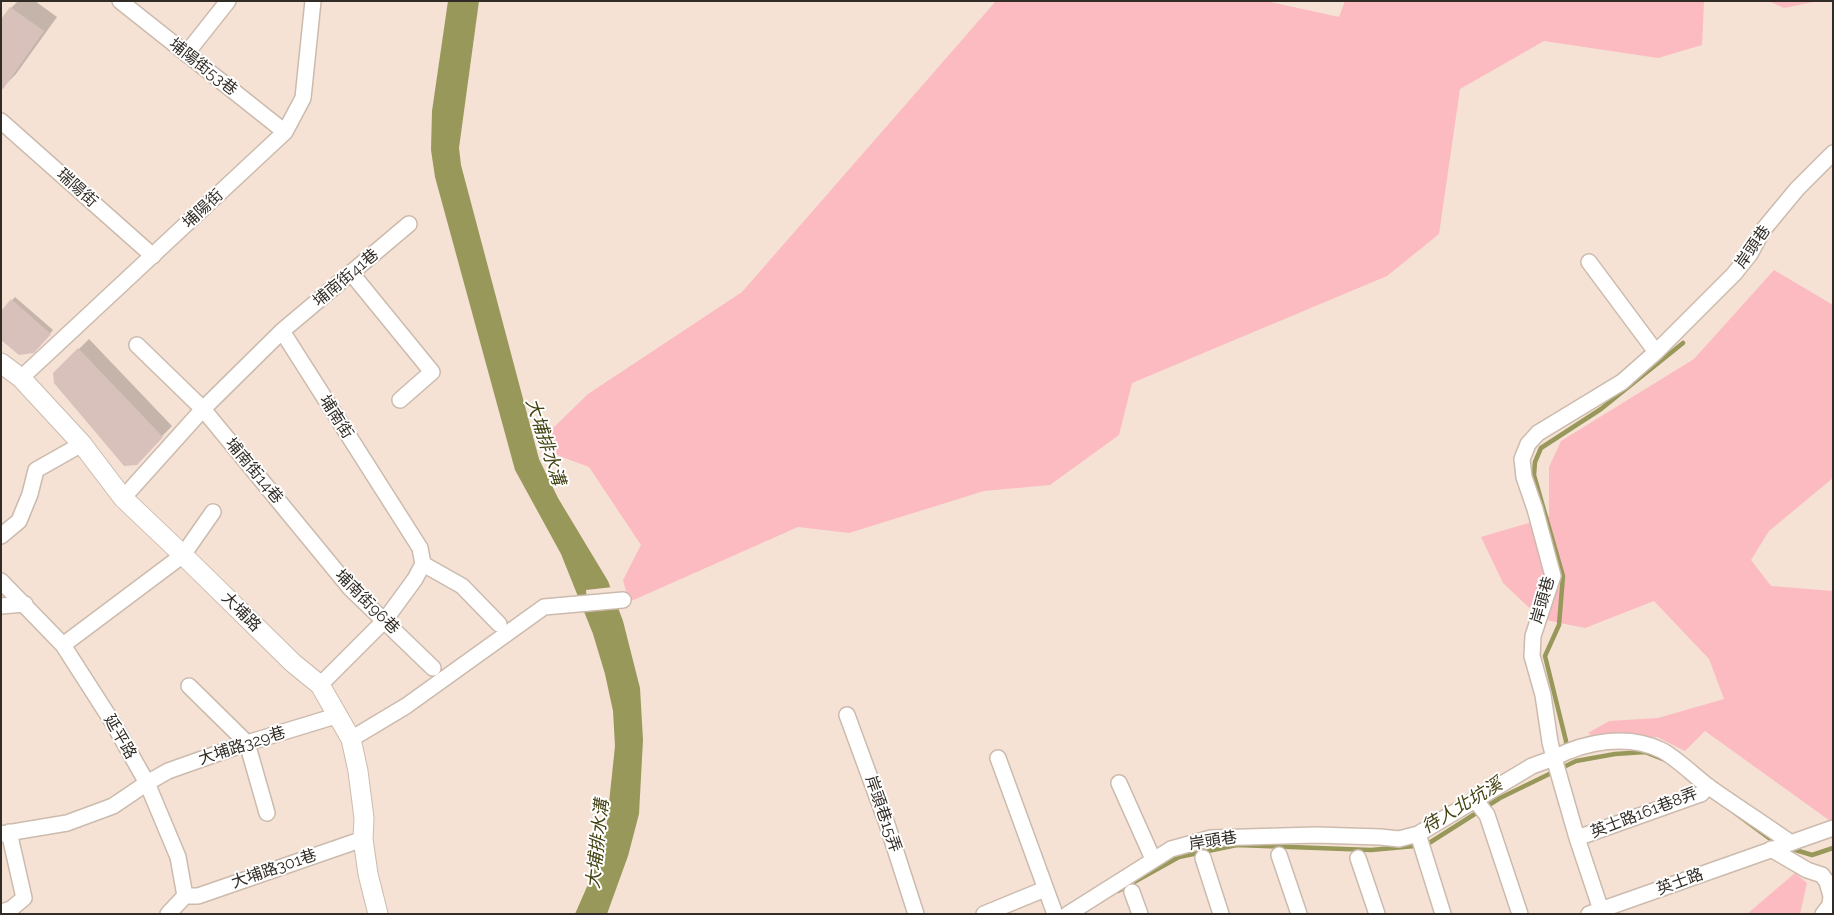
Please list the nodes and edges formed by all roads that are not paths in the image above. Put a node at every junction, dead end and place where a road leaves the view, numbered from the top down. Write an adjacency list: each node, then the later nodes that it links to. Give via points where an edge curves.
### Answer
1 (120, 1): 4 (street, 埔陽街53巷)
2 (228, 1): 4 (street)
3 (313, 1): 6 (street, 埔陽街, via 303,98)
4 (186, 54): 6 (street, 埔陽街53巷)
5 (1, 121): 9 (street, 瑞陽街)
6 (285, 132): 9 (street, 埔陽街)
7 (1833, 154): 14 (street, 岸頭巷, via 1763,230 1734,274)
8 (409, 224): 11 (street, 埔南街41巷)
9 (153, 256): 16 (street, 埔陽街)
10 (1589, 262): 14 (street)
11 (352, 274): 12 (street, 埔南街41巷); 17 (street, via 432,372)
12 (282, 331): 18 (street); 25 (street, 埔南街, via 420,548)
13 (137, 345): 18 (street, 埔南街14巷)
14 (1656, 352): 41 (street, 岸頭巷, via 1622,382 1538,433 1528,444 1522,460 1553,576 1533,636 1532,656 1543,695)
15 (1, 363): 16 (main road, 大埔路)
16 (21, 378): 19 (main road, 大埔路)
17 (400, 400)
18 (203, 409): 20 (street); 22 (street, 埔南街14巷)
19 (82, 444): 20 (main road, 大埔路); 23 (street, via 36,470 19,521)
20 (122, 498): 24 (main road, 大埔路)
21 (213, 512): 24 (street)
22 (305, 533): 30 (street, 埔南街96巷, via 350,588)
23 (1, 536)
24 (183, 555): 32 (street); 34 (main road, 大埔路, via 293,663)
25 (423, 564): 30 (street); 31 (street, via 462,586)
26 (1, 582): 28 (street, 延平路)
27 (623, 600): 38 (street, via 544,606 406,706)
28 (25, 604): 29 (street); 32 (street, 延平路)
29 (1, 606)
30 (385, 620): 33 (street, 埔南街96巷); 34 (street)
31 (499, 624)
32 (62, 645): 42 (street, 延平路, via 113,723)
33 (433, 668)
34 (320, 685): 36 (main road, 大埔路)
35 (189, 686): 39 (street)
36 (339, 715): 38 (main road, 大埔路); 39 (street, 大埔路329巷)
37 (847, 715): 65 (street, 岸頭巷15弄)
38 (351, 739): 51 (main road, 大埔路, via 364,818)
39 (247, 743): 42 (street, 大埔路329巷, via 168,771); 46 (street)
40 (998, 758): 58 (street)
41 (1554, 758): 44 (street, via 1572,749 1618,741 1642,743 1662,751); 45 (street, 岸頭巷, via 1532,766); 50 (street)
42 (147, 783): 48 (street, 大埔路329巷, via 113,806 67,823); 60 (street, 延平路, via 178,856)
43 (1119, 783): 57 (street)
44 (1704, 790): 50 (street, 英士路161巷8弄); 52 (street)
45 (1476, 801): 49 (street, 岸頭巷); 74 (street, via 1487,815)
46 (267, 813)
47 (1833, 828): 52 (street)
48 (5, 833): 62 (street, via 24,898 11,909)
49 (1418, 834): 57 (street, 岸頭巷, via 1399,839 1316,835 1211,838 1171,849); 73 (street)
50 (1577, 838): 61 (street)
51 (363, 839): 60 (street, 大埔路301巷, via 198,896); 64 (main road, 大埔路)
52 (1791, 843): 53 (street)
53 (1771, 849): 61 (street, 英士路); 75 (street, via 1822,875 1831,896 1830,905)
54 (1279, 855): 71 (street)
55 (1203, 858): 70 (street)
56 (1358, 858): 72 (street)
57 (1153, 859): 68 (street)
58 (1045, 889): 66 (street); 67 (street)
59 (1132, 892): 69 (street)
60 (185, 896): 63 (street)
61 (1606, 911)
62 (1, 912)
63 (168, 914)
64 (378, 914)
65 (916, 914)
66 (984, 914)
67 (1055, 914)
68 (1068, 914)
69 (1140, 914)
70 (1221, 914)
71 (1299, 914)
72 (1376, 914)
73 (1443, 914)
74 (1520, 914)
75 (1823, 914)

